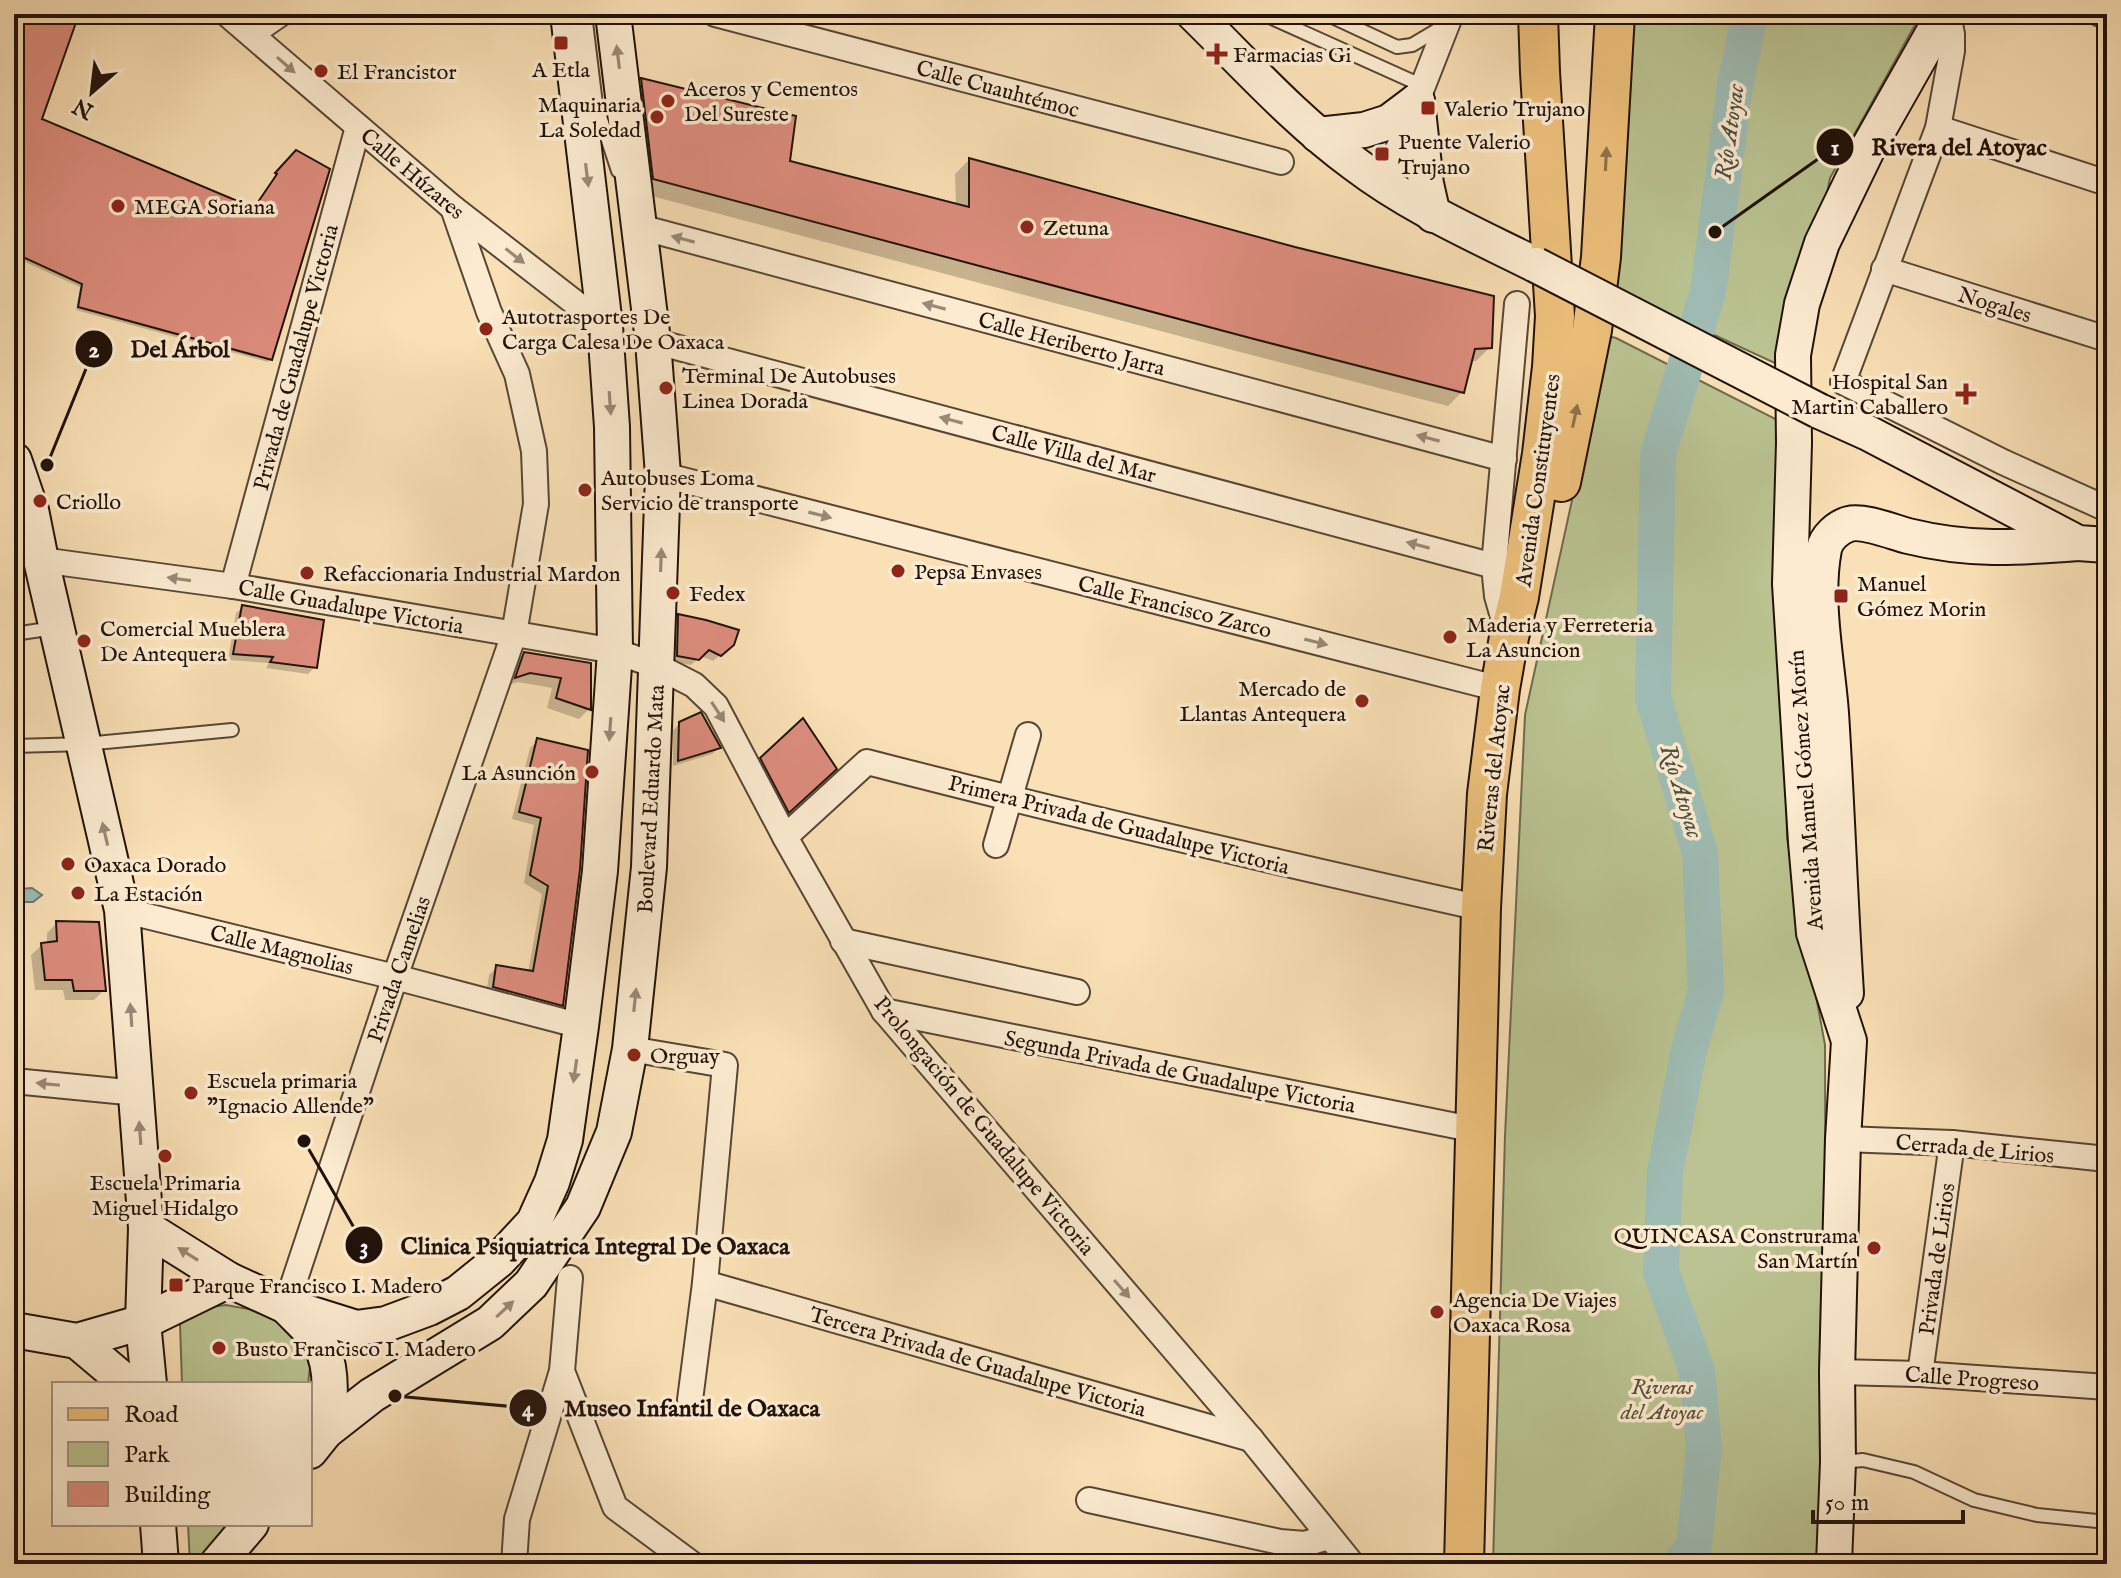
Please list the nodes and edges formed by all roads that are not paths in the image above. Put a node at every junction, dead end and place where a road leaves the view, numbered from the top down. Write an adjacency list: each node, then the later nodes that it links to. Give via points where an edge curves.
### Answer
1 (227, 14): 16 (street, Calle Húzares)
2 (280, 14): 16 (street)
3 (568, 14): 29 (main road, Boulevard Eduardo Mata, one-way to 29)
4 (585, 14): 26 (lane, via 596,104)
5 (613, 14): 26 (main road, Boulevard Eduardo Mata, one-way to 5)
6 (715, 14): 21 (street, Calle Cuauhtémoc)
7 (1194, 14): 20 (main road)
8 (1263, 14): 17 (lane)
9 (1326, 14): 15 (lane, via 1397,47 1412,45)
10 (1538, 14): 41 (main road, Avenida Constituyentes, via 1555,316 1542,454)
11 (1615, 14): 41 (main road, Avenida Constituyentes, one-way to 11, via 1537,562 1559,494 1592,330)
12 (1946, 14): 19 (street, via 1952,51); 32 (main road, Avenida Manuel Gómez Morín, via 1867,150 1822,243 1802,304 1793,355)
13 (2100, 14): 14 (street)
14 (2107, 17)
15 (1449, 19): 17 (street)
16 (251, 34): 18 (street, Calle Húzares, one-way to 18)
17 (1420, 94): 20 (main road, via 1389,122); 23 (street); 25 (main road)
18 (358, 127): 24 (street, Calle Húzares); 40 (street, Privada de Guadalupe Victoria)
19 (1938, 128): 22 (street); 27 (street)
20 (1318, 135): 23 (main road)
21 (1281, 162)
22 (2107, 183)
23 (1384, 185): 25 (main road)
24 (453, 208): 29 (street, Calle Húzares, one-way to 29); 44 (street, Privada Camelias, via 517,374 534,451 536,504)
25 (1433, 215): 32 (main road, bridge)
26 (639, 223): 31 (main road, Boulevard Eduardo Mata); 33 (street, Calle Heriberto Jarra, one-way to 26)
27 (1884, 269): 30 (street, Nogales); 36 (street, via 1843,382)
28 (1517, 304): 33 (street)
29 (605, 326): 46 (main road, Boulevard Eduardo Mata, one-way to 46)
30 (2107, 339)
31 (653, 341): 34 (main road, Boulevard Eduardo Mata); 39 (street, Calle Villa del Mar, one-way to 31)
32 (1806, 403): 37 (main road); 63 (main road, Avenida Manuel Gómez Morín, via 1794,443 1790,584 1806,842 1814,933)
33 (1504, 459): 39 (street)
34 (663, 475): 47 (main road, Boulevard Eduardo Mata, one-way to 34); 48 (street, Calle Francisco Zarco, one-way to 48)
35 (18, 479): 38 (main road, via 31,510)
36 (2107, 509)
37 (2092, 544): 63 (main road, via 1972,547 1851,523 1825,544 1821,614)
38 (41, 560): 40 (street, Calle Guadalupe Victoria, one-way to 38); 42 (main road)
39 (1494, 566): 45 (street)
40 (233, 586): 44 (street, Calle Guadalupe Victoria)
41 (1519, 597): 45 (main road, Riveras del Atoyac)
42 (57, 628): 43 (lane); 51 (main road)
43 (14, 634)
44 (514, 634): 46 (street, Calle Guadalupe Victoria); 59 (street, Privada Camelias)
45 (1509, 637): 48 (main road, Riveras del Atoyac)
46 (615, 651): 47 (street, Calle Guadalupe Victoria); 62 (main road, Boulevard Eduardo Mata, one-way to 62, via 600,871)
47 (657, 666): 54 (street, Prolongación de Guadalupe Victoria, one-way to 54, via 694,685 716,706); 64 (main road, Boulevard Eduardo Mata, one-way to 47, via 649,867)
48 (1500, 689): 56 (main road, Riveras del Atoyac)
49 (232, 730): 51 (lane)
50 (1028, 735): 53 (street)
51 (85, 744): 52 (lane); 57 (main road, one-way to 51)
52 (14, 746)
53 (1010, 799): 54 (street, Primera Privada de Guadalupe Victoria, via 867,762); 55 (street); 56 (street, Primera Privada de Guadalupe Victoria)
54 (785, 837): 58 (street, Prolongación de Guadalupe Victoria)
55 (996, 845)
56 (1481, 908): 67 (main road, Riveras del Atoyac)
57 (122, 910): 59 (street, Calle Magnolias); 66 (main road, one-way to 57)
58 (843, 941): 60 (street); 61 (street, Prolongación de Guadalupe Victoria)
59 (395, 977): 62 (street, Calle Magnolias); 75 (street, Privada Camelias)
60 (1077, 992)
61 (884, 1011): 67 (street, Segunda Privada de Guadalupe Victoria); 88 (street, Prolongación de Guadalupe Victoria, one-way to 88)
62 (581, 1026): 76 (main road, Boulevard Eduardo Mata, one-way to 76, via 565,1140 534,1222 499,1260 458,1293)
63 (1849, 1041): 68 (main road, Avenida Manuel Gómez Morín)
64 (630, 1049): 74 (street, via 725,1065); 80 (main road, Boulevard Eduardo Mata, one-way to 64, via 490,1323 531,1284 583,1207 614,1132)
65 (14, 1081): 66 (street, one-way to 65)
66 (137, 1093): 71 (main road, one-way to 66)
67 (1476, 1130): 101 (main road, Riveras del Atoyac)
68 (1843, 1139): 69 (street, Cerrada de Lirios); 82 (main road, Avenida Manuel Gómez Morín)
69 (1952, 1143): 70 (street, Cerrada de Lirios); 83 (street, Privada de Lirios)
70 (2107, 1159)
71 (146, 1228): 73 (main road, Boulevard Eduardo Mata, one-way to 71); 77 (main road)
72 (570, 1278): 81 (street)
73 (229, 1280): 75 (main road, Boulevard Eduardo Mata); 77 (main road)
74 (705, 1283): 87 (street); 88 (street, Tercera Privada de Guadalupe Victoria)
75 (286, 1306): 76 (main road, Boulevard Eduardo Mata, via 356,1328 386,1324); 89 (main road, via 320,1345 327,1363 330,1407)
76 (429, 1308): 80 (main road, via 423,1338)
77 (143, 1322): 79 (main road); 85 (main road)
78 (14, 1330): 79 (main road)
79 (77, 1341): 84 (main road)
80 (450, 1347): 89 (main road, Boulevard Eduardo Mata, via 372,1395)
81 (562, 1371): 98 (street, via 517,1519); 99 (street, via 615,1507)
82 (1837, 1372): 83 (street, Calle Progreso); 90 (main road, Avenida Manuel Gómez Morín)
83 (1920, 1374): 86 (street, Calle Progreso)
84 (126, 1382)
85 (149, 1382)
86 (2107, 1387)
87 (690, 1400)
88 (1251, 1439): 95 (street, Prolongación de Guadalupe Victoria)
89 (318, 1441)
90 (1838, 1462): 92 (lane, via 1863,1460 1914,1472 1974,1500 2037,1515); 102 (main road, Avenida Manuel Gómez Morín)
91 (1089, 1500): 95 (street, via 1280,1542 1305,1544)
92 (2107, 1522)
93 (158, 1526): 96 (main road)
94 (249, 1526): 97 (main road)
95 (1328, 1537): 100 (street, Prolongación de Guadalupe Victoria)
96 (161, 1564)
97 (217, 1564)
98 (514, 1564)
99 (692, 1564)
100 (1351, 1564)
101 (1464, 1564)
102 (1834, 1564)

